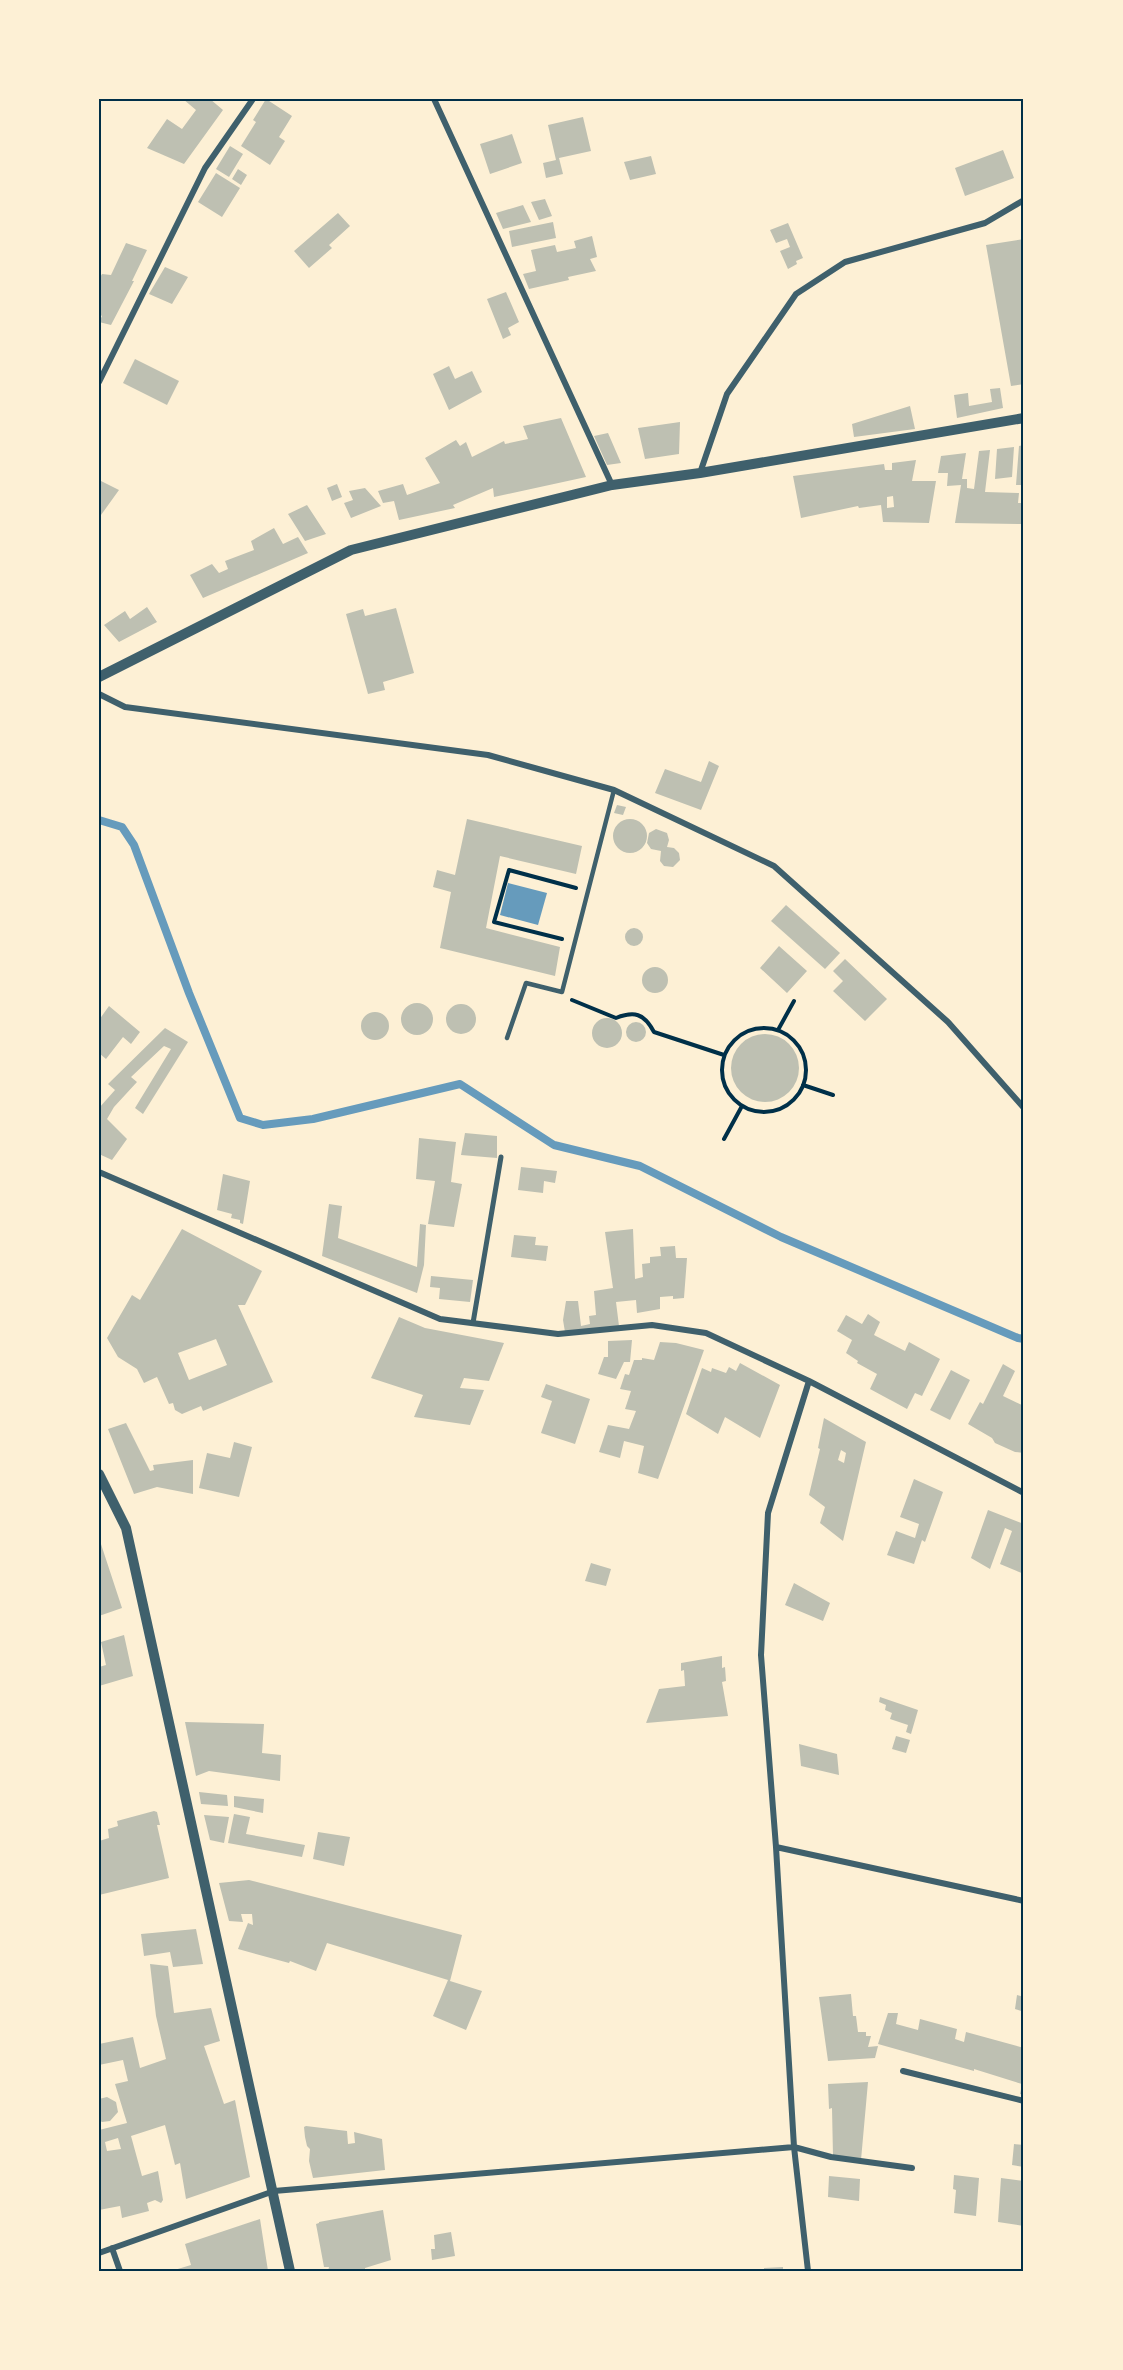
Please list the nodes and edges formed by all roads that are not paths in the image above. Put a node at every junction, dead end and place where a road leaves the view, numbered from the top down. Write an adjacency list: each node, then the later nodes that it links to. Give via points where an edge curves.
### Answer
1 (252, 99): 4 (street, via 205,168)
2 (434, 99): 7 (street)
3 (1024, 200): 6 (street, via 985,223 845,262 796,294 728,394)
4 (99, 382)
5 (1024, 418): 6 (street)
6 (700, 473): 7 (street)
7 (612, 485): 8 (street, via 351,550)
8 (99, 677)
9 (99, 694): 10 (street, via 125,707 488,755)
10 (614, 790): 11 (lane, via 562,992 526,983); 12 (street, via 774,866 948,1022)
11 (507, 1038)
12 (1024, 1108)
13 (501, 1157): 15 (street)
14 (99, 1172): 15 (street, via 440,1318)
15 (473, 1323): 16 (street, via 558,1334 652,1325 706,1334)
16 (809, 1381): 18 (street); 19 (street, via 768,1513 761,1655)
17 (99, 1474): 25 (street, via 126,1527)
18 (1024, 1492)
19 (776, 1847): 20 (street); 23 (street)
20 (1024, 1901)
21 (903, 2071): 22 (street)
22 (1024, 2101)
23 (794, 2147): 24 (street, via 831,2157); 25 (street); 30 (street)
24 (912, 2168)
25 (274, 2191): 26 (street); 29 (street)
26 (112, 2248): 27 (street); 28 (street)
27 (99, 2253)
28 (120, 2271)
29 (290, 2271)
30 (808, 2271)

